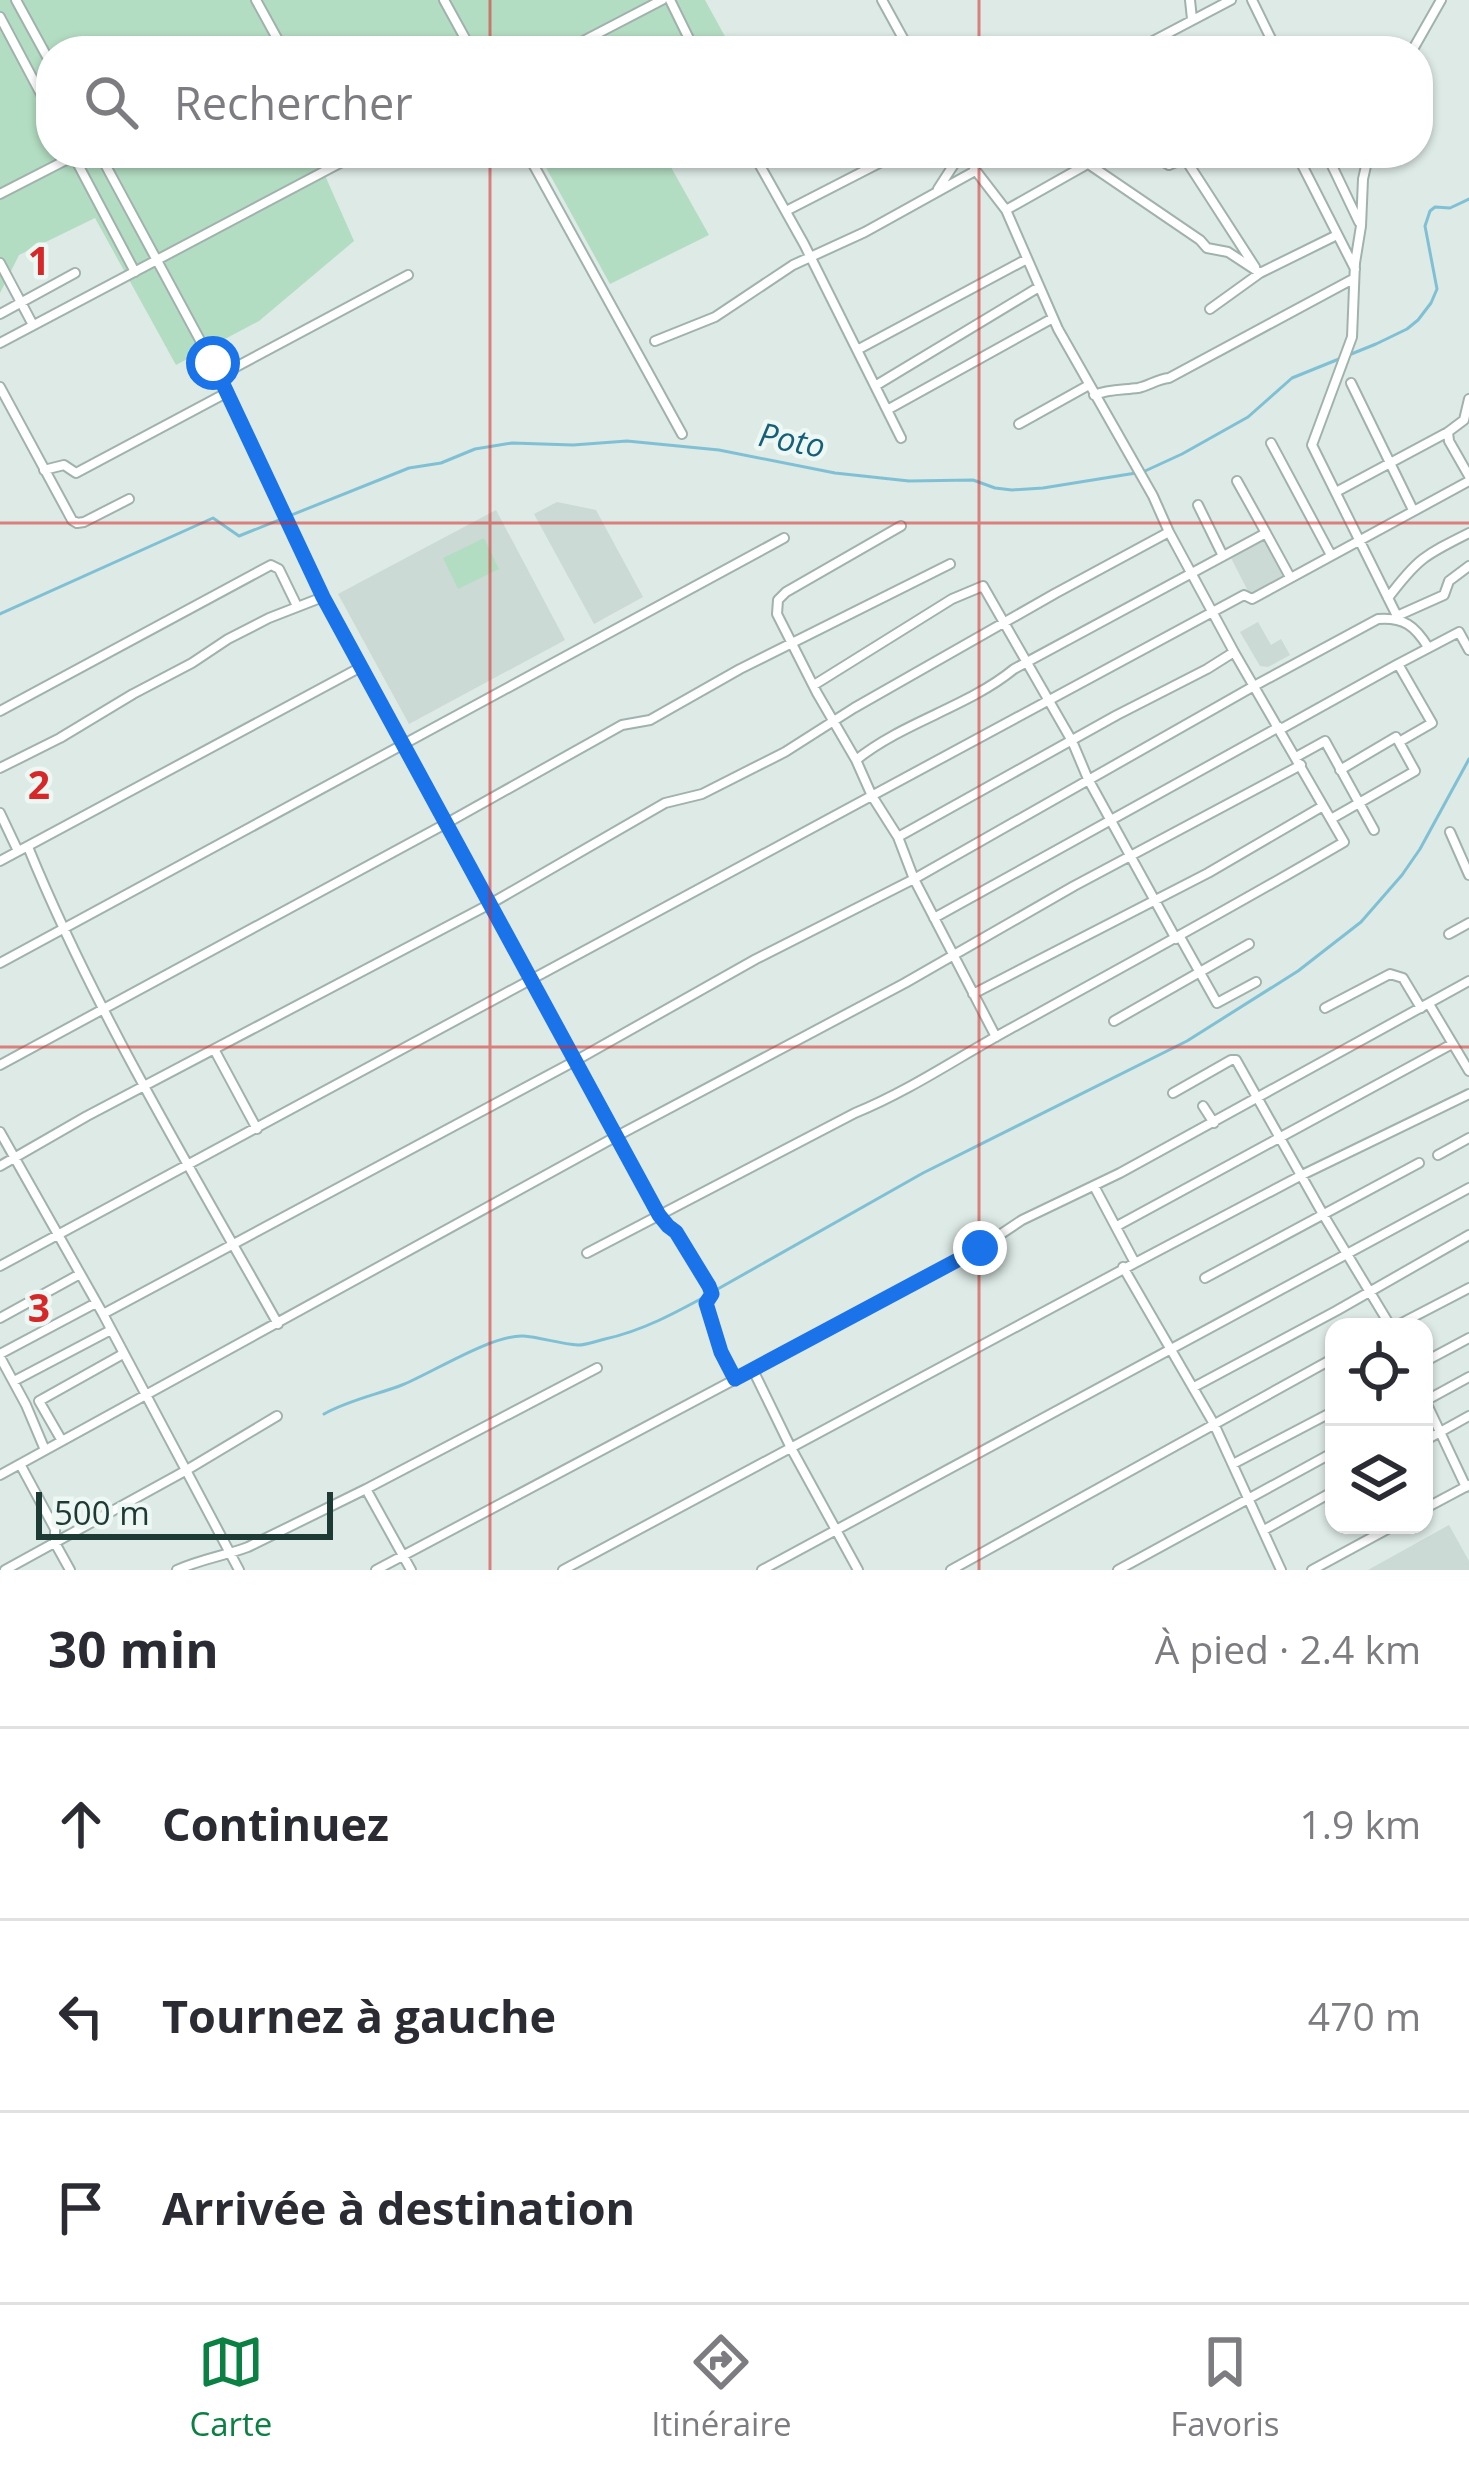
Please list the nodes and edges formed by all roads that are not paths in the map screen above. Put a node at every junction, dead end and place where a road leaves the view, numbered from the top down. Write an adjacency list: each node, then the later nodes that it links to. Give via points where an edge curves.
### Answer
1 (16, 0): 20 (street)
2 (256, 0): 12 (street)
3 (444, 0): 13 (street)
4 (666, 0): 14 (street); 15 (street)
5 (882, 0): 16 (street)
6 (1190, 0): 11 (street)
7 (1231, 0): 11 (street)
8 (1252, 0): 18 (street)
9 (1441, 0): 19 (street)
10 (0, 16): 21 (street)
11 (1192, 19): 17 (street)
12 (276, 36)
13 (464, 36)
14 (594, 36)
15 (686, 36)
16 (902, 36)
17 (1161, 36)
18 (1270, 36)
19 (1421, 36)
20 (36, 37)
21 (36, 84)
22 (49, 168): 39 (street)
23 (80, 168): 48 (street)
24 (107, 168): 46 (street)
25 (320, 168): 46 (street)
26 (535, 168): 72 (street)
27 (762, 168): 40 (street)
28 (870, 168): 40 (street)
29 (951, 168): 38 (street)
30 (964, 168): 38 (street)
31 (975, 168): 41 (street)
32 (1079, 168): 41 (street)
33 (1094, 168): 50 (street, via 1207,248)
34 (1191, 168): 50 (street)
35 (1303, 168): 43 (street)
36 (1333, 168): 42 (street)
37 (1366, 168): 42 (street)
38 (937, 190): 44 (street)
39 (0, 194)
40 (786, 211): 44 (street)
41 (1006, 211): 45 (street)
42 (1361, 226): 52 (street)
43 (1337, 235): 50 (street); 52 (street)
44 (811, 256): 59 (street, via 715,317); 61 (street)
45 (1027, 259): 53 (street); 61 (street)
46 (157, 260): 48 (street); 62 (street)
47 (1, 268): 54 (street)
48 (135, 272): 58 (street)
49 (75, 273): 54 (street)
50 (1260, 273): 55 (street)
51 (408, 274): 62 (street)
52 (1355, 274): 66 (street, via 1169,378); 79 (street, via 1352,337 1312,445)
53 (1039, 287): 57 (street); 64 (street)
54 (22, 303): 56 (street); 58 (street)
55 (1210, 309)
56 (0, 314)
57 (1053, 318): 66 (street); 69 (street)
58 (34, 325): 60 (street)
59 (655, 341)
60 (0, 343)
61 (857, 350): 64 (street)
62 (219, 376): 67 (street)
63 (1351, 383): 75 (street)
64 (875, 386): 69 (street)
65 (0, 387): 76 (street)
66 (1091, 390): 70 (street); 84 (street)
67 (228, 392): 76 (street, via 76,473); 95 (street)
68 (1469, 399): 71 (street, via 1464,419)
69 (887, 410): 73 (street)
70 (1019, 424)
71 (1448, 432): 75 (street); 77 (street)
72 (682, 434)
73 (901, 438)
74 (1271, 443): 89 (street)
75 (1389, 462): 79 (street); 82 (street)
76 (44, 470): 80 (street, via 77,524)
77 (1469, 479): 82 (street)
78 (1237, 481): 85 (street)
79 (1336, 492): 88 (street)
80 (129, 499)
81 (1198, 505): 90 (street)
82 (1413, 510): 88 (street)
83 (901, 526): 103 (street, via 781,596 777,614)
84 (1169, 532): 93 (street); 100 (street)
85 (1266, 533): 90 (street); 94 (street)
86 (1469, 533): 96 (street, via 1413,565)
87 (784, 538): 118 (street)
88 (1359, 540): 89 (street); 96 (street)
89 (1331, 555): 94 (street)
90 (1223, 556): 93 (street)
91 (950, 564): 103 (street)
92 (1469, 566): 99 (street, via 1449,580 1444,595)
93 (1192, 573): 98 (street); 107 (street)
94 (1290, 577): 98 (street)
95 (323, 597): 97 (street); 109 (street)
96 (1388, 598): 99 (street)
97 (297, 606): 113 (street, via 271,565); 121 (street)
98 (1213, 612): 106 (street); 112 (street)
99 (1398, 618): 104 (street); 111 (street, via 1378,620)
100 (1005, 622): 107 (street); 110 (street, via 983,586); 114 (street)
101 (1469, 628): 102 (street)
102 (1459, 632): 104 (street); 105 (street)
103 (794, 644): 110 (street); 130 (street, via 650,719 622,725)
104 (1428, 647): 108 (street)
105 (1469, 650)
106 (1234, 652): 111 (street); 116 (street)
107 (1026, 663): 112 (street); 119 (street)
108 (1398, 664): 115 (street); 117 (street, via 1432,723)
109 (361, 667): 118 (street); 134 (street)
110 (814, 685): 114 (street)
111 (1253, 686): 115 (street); 123 (street)
112 (1048, 703): 116 (street); 124 (street)
113 (0, 711)
114 (834, 722): 119 (street); 140 (street, via 702,794 665,803)
115 (1280, 728): 120 (street); 129 (street)
116 (1072, 741): 123 (street); 133 (street)
117 (1399, 742): 122 (street); 125 (street, via 1415,771)
118 (404, 744): 130 (street); 143 (street)
119 (856, 760): 124 (street)
120 (1298, 761): 122 (street, via 1325,741); 126 (street); 135 (street)
121 (0, 768)
122 (1340, 770): 125 (street)
123 (1088, 779): 129 (street); 138 (street)
124 (872, 796): 133 (street); 150 (street)
125 (1359, 804): 128 (street); 131 (street)
126 (1323, 806): 128 (street); 139 (street)
127 (0, 813): 134 (street)
128 (1331, 819): 145 (street, via 1344,842)
129 (1111, 821): 135 (street); 141 (street)
130 (447, 823): 140 (street); 156 (street)
131 (1373, 830)
132 (1450, 832): 137 (street)
133 (898, 837): 138 (street)
134 (23, 849): 136 (street); 143 (street)
135 (1132, 856): 139 (street); 147 (street)
136 (0, 860)
137 (1469, 875)
138 (914, 879): 141 (street); 161 (street)
139 (1156, 899): 145 (street); 153 (street)
140 (490, 904): 150 (street); 160 (street)
141 (934, 918): 147 (street)
142 (1469, 923): 144 (street)
143 (62, 930): 148 (street); 156 (street)
144 (1449, 934)
145 (1178, 938): 149 (street); 158 (street)
146 (1249, 944): 149 (street)
147 (953, 954): 153 (street); 172 (street)
148 (0, 963)
149 (1199, 972): 152 (street, via 1217,1003); 157 (street)
150 (532, 981): 161 (street); 170 (street)
151 (1469, 981): 154 (street)
152 (1256, 982)
153 (974, 994): 158 (street)
154 (1425, 1006): 155 (street, via 1390,974); 159 (street); 167 (street)
155 (1325, 1008)
156 (103, 1009): 162 (street); 164 (street)
157 (1114, 1021)
158 (996, 1036): 183 (street)
159 (1452, 1044): 163 (street); 173 (street)
160 (215, 1051): 164 (street); 170 (street)
161 (574, 1061): 172 (street); 188 (street)
162 (0, 1065)
163 (1469, 1071)
164 (145, 1087): 176 (street); 179 (street)
165 (1172, 1093): 167 (street, via 1236,1060)
166 (1469, 1094): 180 (street)
167 (1257, 1099): 169 (street); 173 (street)
168 (1203, 1106): 169 (street)
169 (1214, 1123): 181 (street)
170 (257, 1129): 179 (street)
171 (0, 1132): 176 (street)
172 (617, 1136): 183 (street); 203 (street)
173 (1280, 1138): 180 (street); 185 (street)
174 (1469, 1138): 175 (street)
175 (1438, 1155)
176 (15, 1158): 178 (street); 186 (street)
177 (1419, 1163): 184 (street)
178 (0, 1166)
179 (190, 1166): 186 (street); 188 (street)
180 (1302, 1175): 184 (street); 191 (street)
181 (1094, 1186): 185 (street); 212 (street)
182 (1469, 1188): 190 (street)
183 (659, 1215): 189 (street); 214 (street, via 709,1286 708,1316)
184 (1324, 1216): 190 (street); 195 (street)
185 (1118, 1226): 191 (street)
186 (58, 1235): 192 (street); 194 (street)
187 (1469, 1235): 197 (street)
188 (233, 1244): 199 (street); 203 (street)
189 (586, 1253)
190 (1348, 1254): 197 (street); 206 (street)
191 (1135, 1263): 193 (street)
192 (0, 1267)
193 (1123, 1268): 206 (street); 227 (street)
194 (80, 1274): 198 (street); 200 (street)
195 (1205, 1278)
196 (1469, 1288): 202 (street)
197 (1370, 1292): 201 (street); 216 (street)
198 (96, 1303): 199 (street); 208 (street)
199 (103, 1314): 204 (street)
200 (0, 1318)
201 (1387, 1318)
202 (1411, 1318)
203 (278, 1324): 217 (street)
204 (110, 1330): 207 (street); 215 (street)
205 (1469, 1338): 209 (street)
206 (1171, 1348): 216 (street); 239 (street)
207 (123, 1354): 217 (street); 226 (street, via 39,1401)
208 (0, 1355): 215 (street)
209 (1433, 1357)
210 (1325, 1363): 223 (street)
211 (597, 1368): 235 (street)
212 (753, 1370): 214 (street); 227 (street)
213 (1469, 1378): 218 (street)
214 (735, 1379): 244 (street)
215 (14, 1381): 228 (street)
216 (1194, 1387): 223 (street)
217 (145, 1396): 226 (street); 232 (street)
218 (1433, 1396)
219 (277, 1416): 232 (street)
220 (1325, 1416): 231 (street)
221 (1469, 1416): 224 (street)
222 (1433, 1420): 224 (street)
223 (1214, 1424): 231 (street); 254 (street)
224 (1439, 1432): 225 (street); 234 (street)
225 (1433, 1436)
226 (62, 1441): 228 (street)
227 (790, 1448): 239 (street); 251 (street)
228 (45, 1450): 230 (street)
229 (1325, 1457): 237 (street)
230 (20, 1464): 233 (street); 242 (street)
231 (1233, 1464): 237 (street)
232 (185, 1471): 242 (street); 243 (street)
233 (0, 1475)
234 (1468, 1486): 238 (street)
235 (366, 1489): 243 (street); 244 (street)
236 (1325, 1496): 240 (street)
237 (1247, 1498): 240 (street); 255 (street)
238 (1433, 1505)
239 (837, 1530): 252 (street); 253 (street)
240 (1264, 1530): 256 (street)
241 (1378, 1534): 257 (street)
242 (55, 1543): 245 (street); 246 (street)
243 (231, 1554): 247 (street); 248 (street)
244 (404, 1557): 249 (street); 250 (street)
245 (5, 1570)
246 (70, 1570)
247 (176, 1570)
248 (239, 1570)
249 (376, 1570)
250 (411, 1570)
251 (563, 1570)
252 (762, 1570)
253 (858, 1570)
254 (951, 1570)
255 (1118, 1570)
256 (1281, 1570)
257 (1312, 1570)

